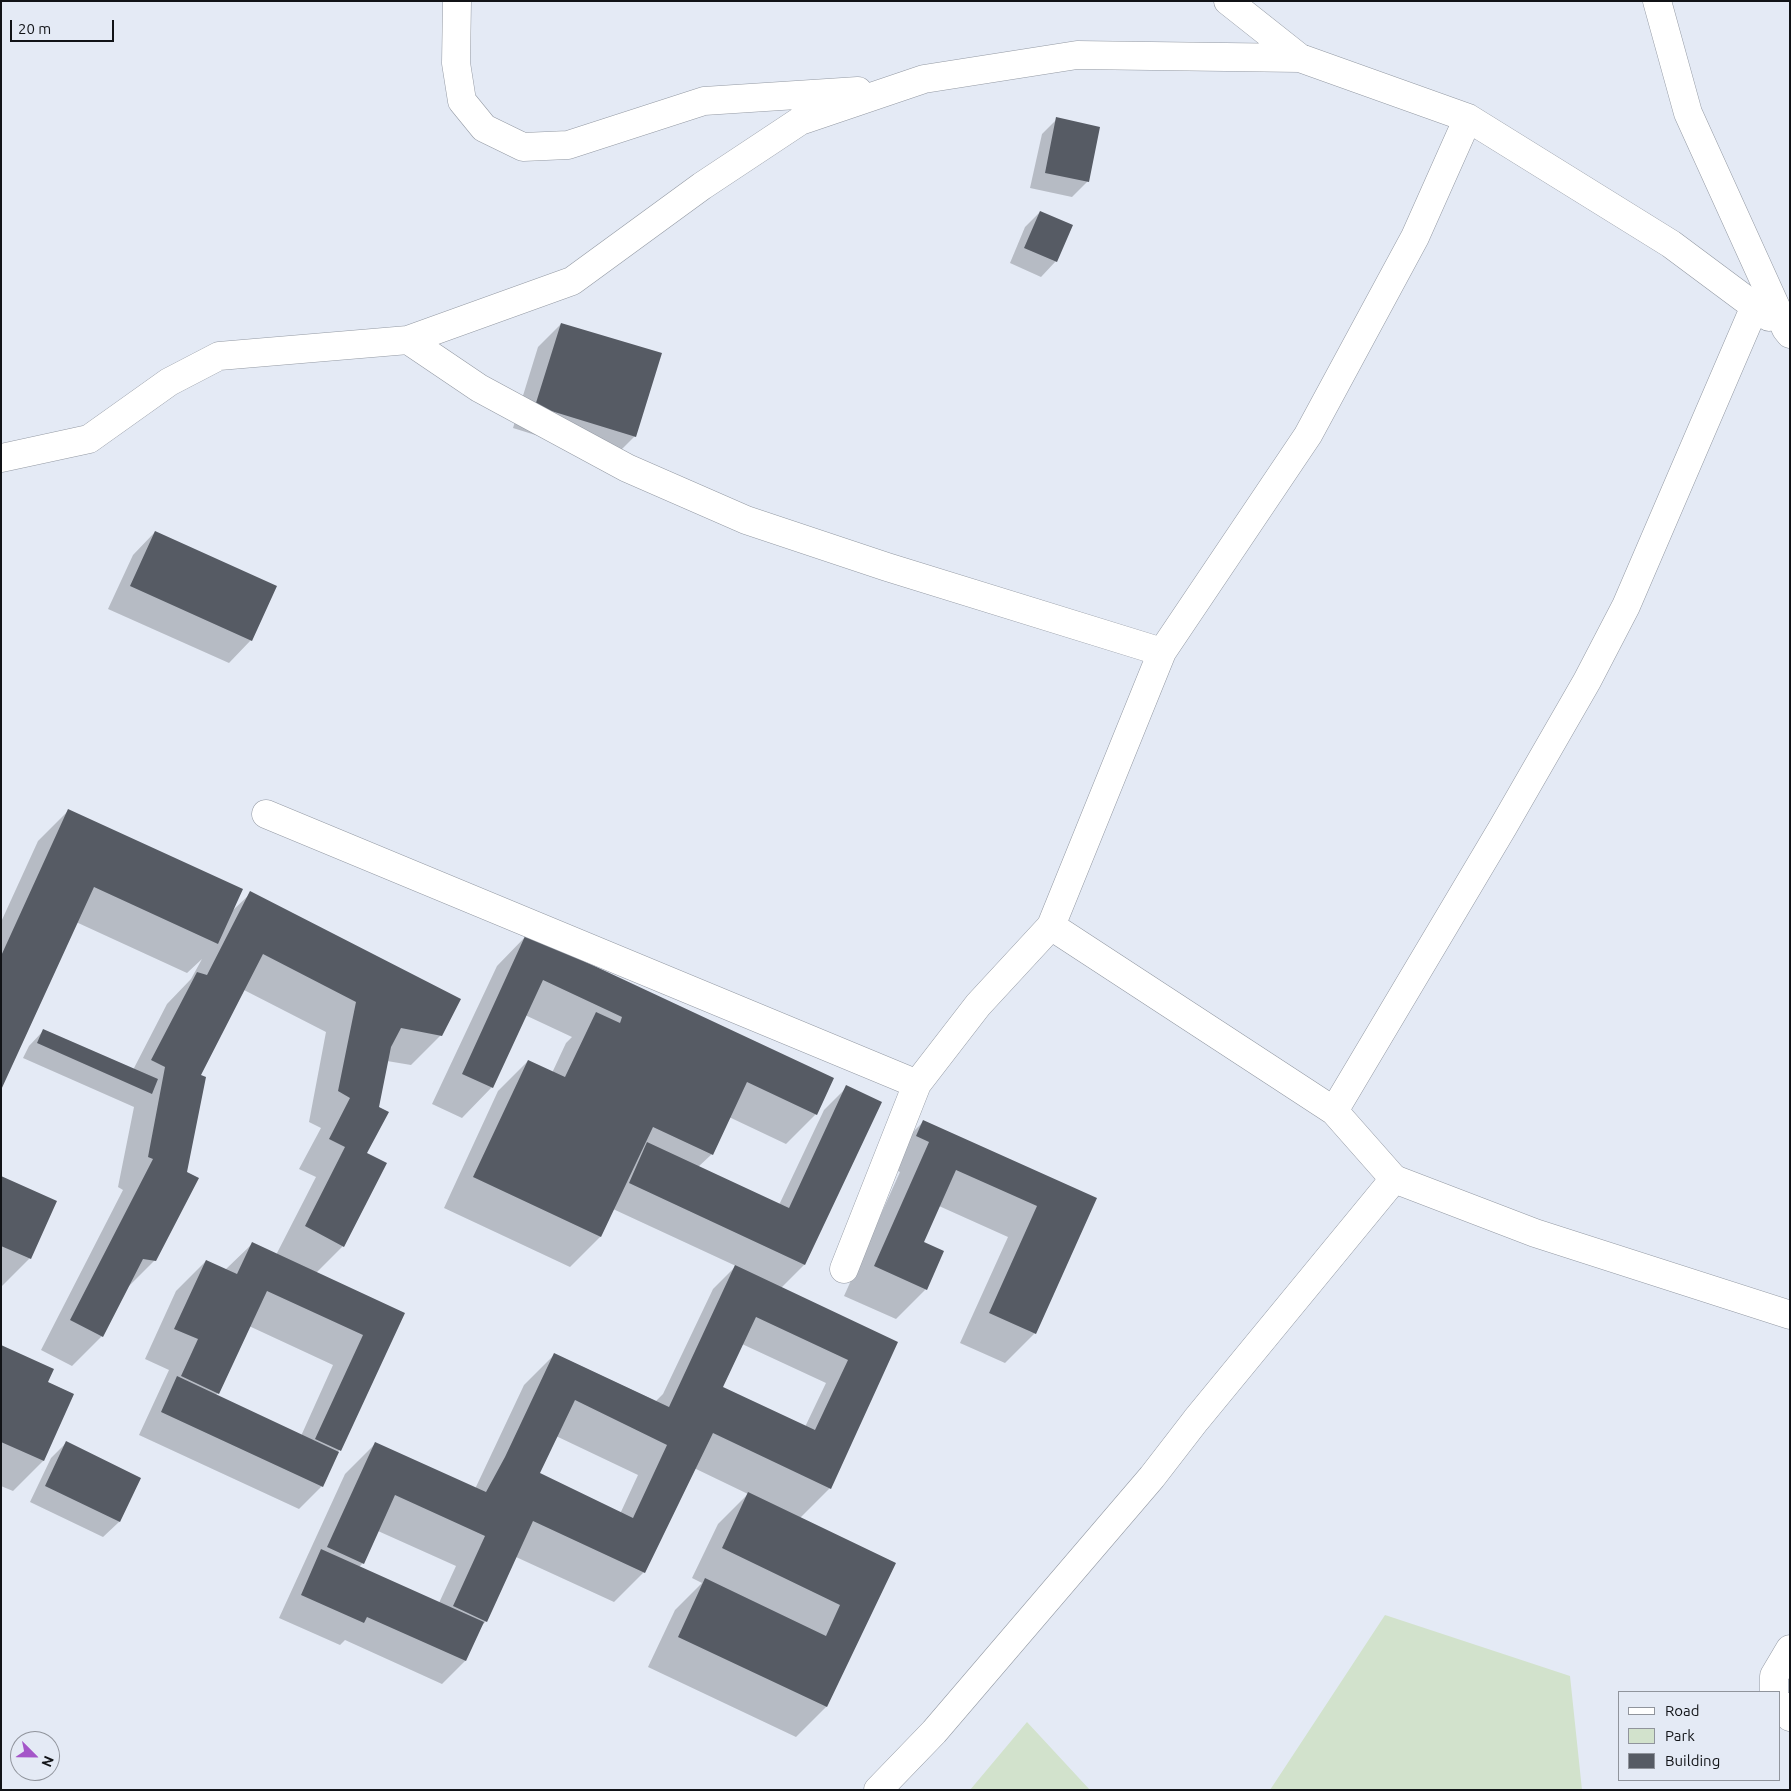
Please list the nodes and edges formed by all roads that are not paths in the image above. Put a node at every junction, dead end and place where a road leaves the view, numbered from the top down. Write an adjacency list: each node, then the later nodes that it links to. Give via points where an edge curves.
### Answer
1 (457, 1): 5 (street, via 456,63 462,102 484,128 522,147 568,145 704,101)
2 (1228, 1): 4 (street)
3 (1657, 1): 8 (street, via 1688,113)
4 (1300, 58): 5 (street, via 1077,55 924,79); 6 (street)
5 (894, 89): 9 (street, via 800,121 702,186 572,281)
6 (1468, 118): 7 (street, via 1671,244); 11 (street, via 1415,237 1308,435)
7 (1755, 306): 8 (street); 15 (street, via 1626,606 1587,681)
8 (1788, 332)
9 (408, 340): 10 (street, via 219,356 169,382 89,439); 11 (street, via 479,388 626,468 746,520)
10 (1, 458)
11 (1162, 652): 13 (street)
12 (266, 814): 14 (street)
13 (1050, 926): 14 (street, via 978,1005); 15 (street)
14 (918, 1084): 17 (street)
15 (1334, 1111): 16 (street)
16 (1394, 1179): 18 (street, via 1535,1233); 23 (street, via 1152,1477 934,1732)
17 (844, 1269)
18 (1790, 1315)
19 (1790, 1649): 20 (street, via 1774,1676)
20 (1774, 1691)
21 (1781, 1705): 22 (street)
22 (1790, 1717)
23 (878, 1790)

